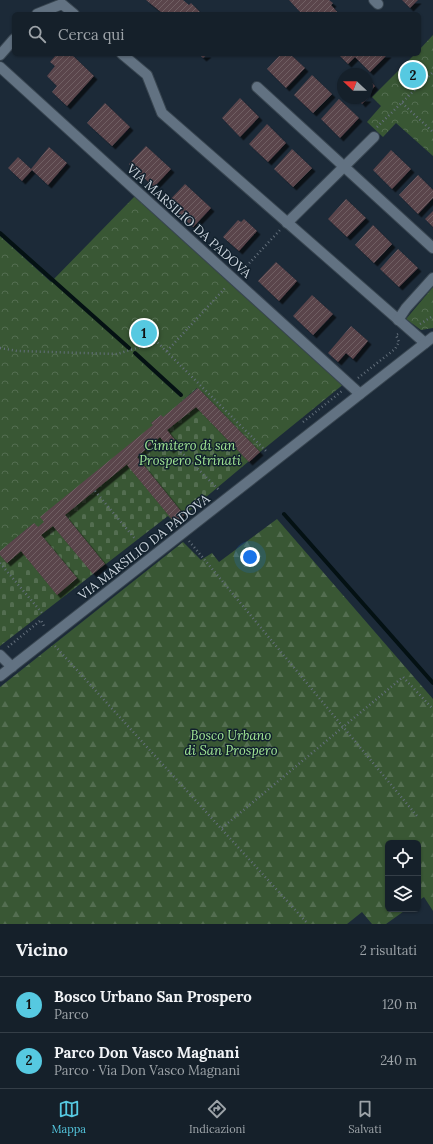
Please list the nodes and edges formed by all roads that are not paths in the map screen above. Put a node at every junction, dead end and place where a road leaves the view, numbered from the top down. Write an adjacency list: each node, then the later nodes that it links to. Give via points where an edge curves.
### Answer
1 (42, 12): 2 (street, via 62,4)
2 (72, 12)
3 (12, 41): 4 (street)
4 (0, 55)
5 (124, 56): 10 (street, via 147,75 162,114)
6 (0, 67): 15 (street, VIA MARSILIO DA PADOVA)
7 (257, 87): 9 (street)
8 (374, 137): 9 (street)
9 (345, 166): 10 (street); 11 (street)
10 (287, 223): 13 (street)
11 (433, 248)
12 (433, 278): 13 (street, via 406,308)
13 (402, 323): 14 (street)
14 (429, 340): 15 (street, VIA MARSILIO DA PADOVA)
15 (360, 394): 17 (street, VIA MARSILIO DA PADOVA)
16 (3, 652): 17 (street)
17 (12, 667): 18 (street, VIA MARSILIO DA PADOVA)
18 (0, 676)

